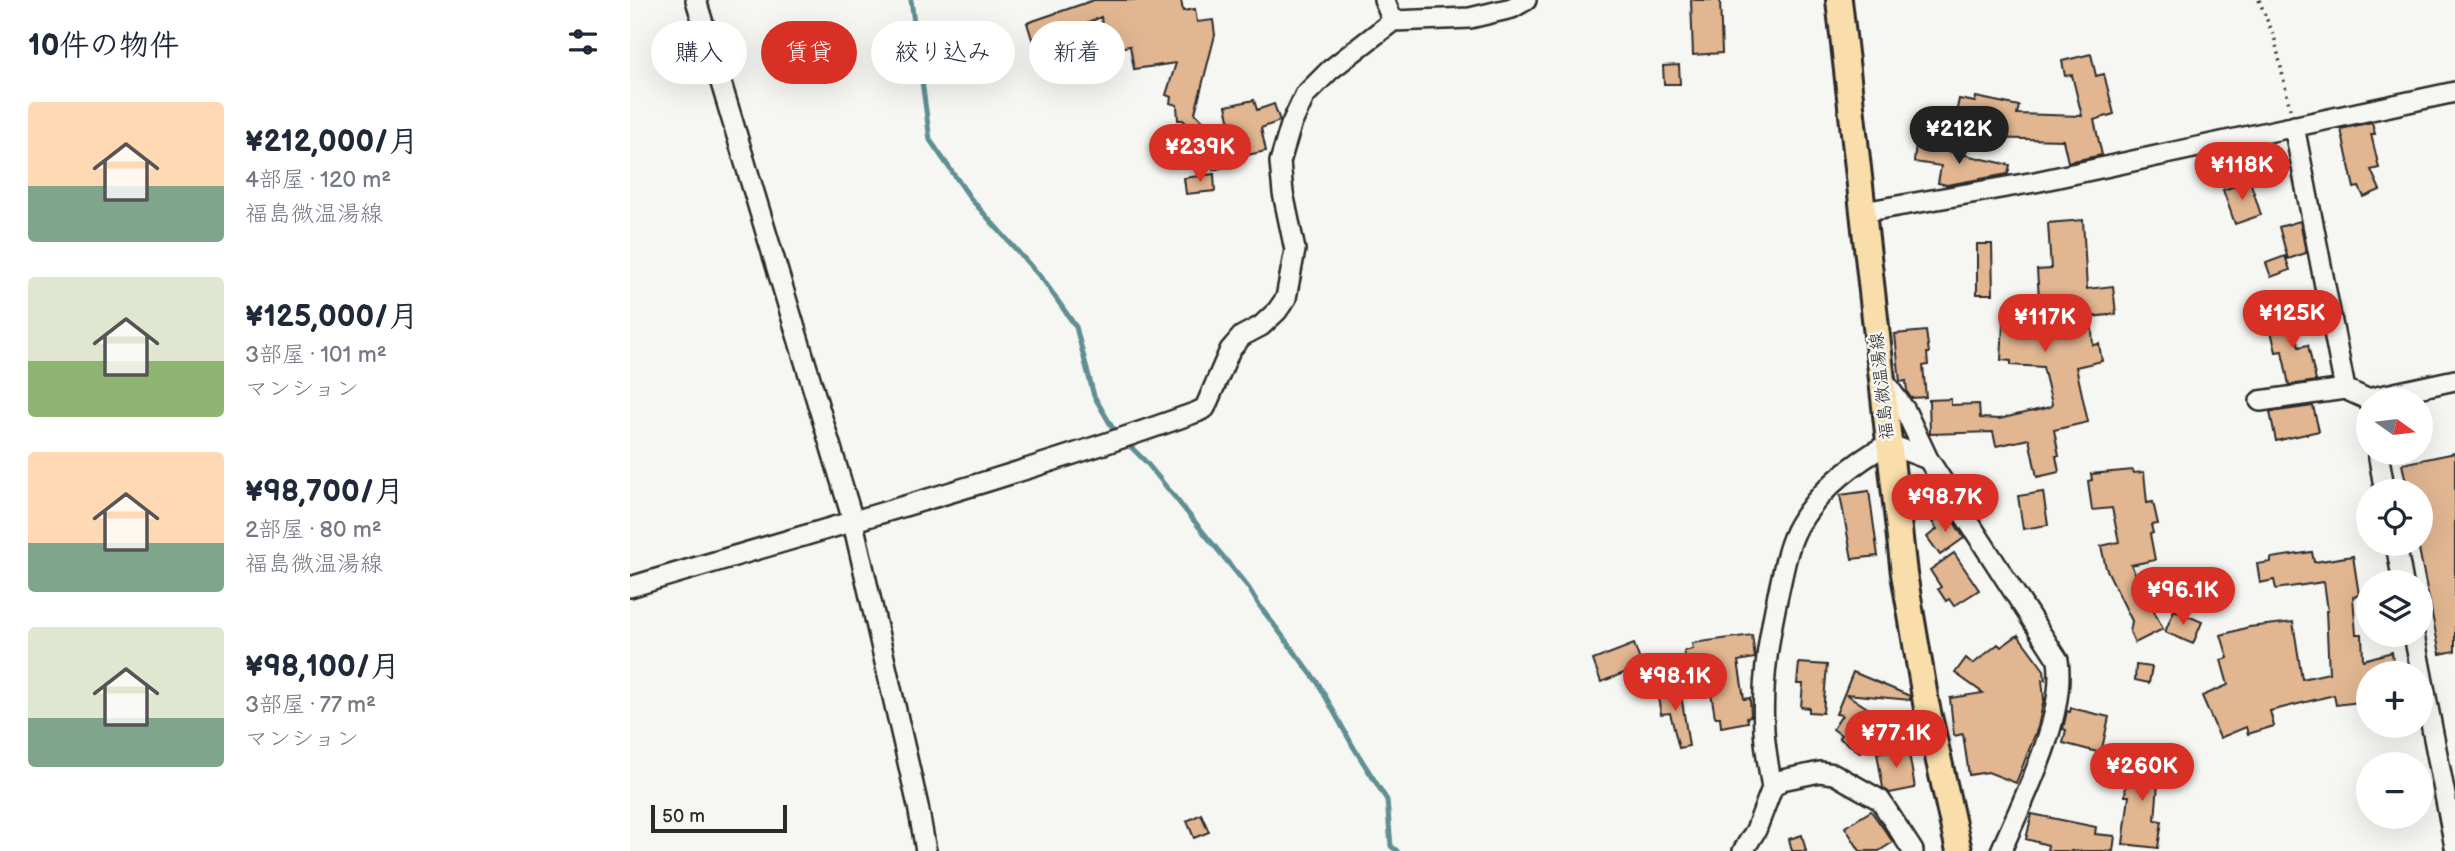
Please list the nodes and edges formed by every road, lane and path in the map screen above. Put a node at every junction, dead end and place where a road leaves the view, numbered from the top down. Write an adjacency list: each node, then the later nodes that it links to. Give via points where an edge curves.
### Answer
1 (696, 0): 18 (street)
2 (1384, 0): 6 (street)
3 (1526, 0): 6 (street, via 1470,18)
4 (1839, 0): 9 (main road, 福島微温湯線)
5 (2259, 0): 8 (path, via 2275,40)
6 (1394, 21): 18 (street, via 1305,95 1280,162 1295,250 1286,298 1261,326 1242,336 1230,350 1205,408 1035,467)
7 (2455, 92): 8 (street)
8 (2294, 126): 9 (street, via 2035,183); 13 (street)
9 (1863, 212): 10 (main road, 福島微温湯線)
10 (1880, 376): 16 (main road, 福島微温湯線); 17 (street, via 1905,410)
11 (2455, 380): 12 (street)
12 (2420, 388)
13 (2345, 389): 14 (street); 15 (street)
14 (2356, 394)
15 (2260, 401)
16 (1888, 444): 17 (street); 21 (street, via 1859,460 1816,500 1798,527 1786,560 1765,676 1764,730); 26 (main road, 福島微温湯線, via 1926,703)
17 (1928, 459): 27 (street, via 2058,660 2055,712)
18 (853, 522): 19 (street); 23 (street)
19 (630, 587)
20 (2416, 647): 22 (street)
21 (1772, 788): 24 (street); 25 (street, via 1782,780 1820,772 1834,774 1880,800)
22 (2455, 847)
23 (926, 851)
24 (1743, 851)
25 (1913, 851)
26 (1959, 851)
27 (2001, 851)

